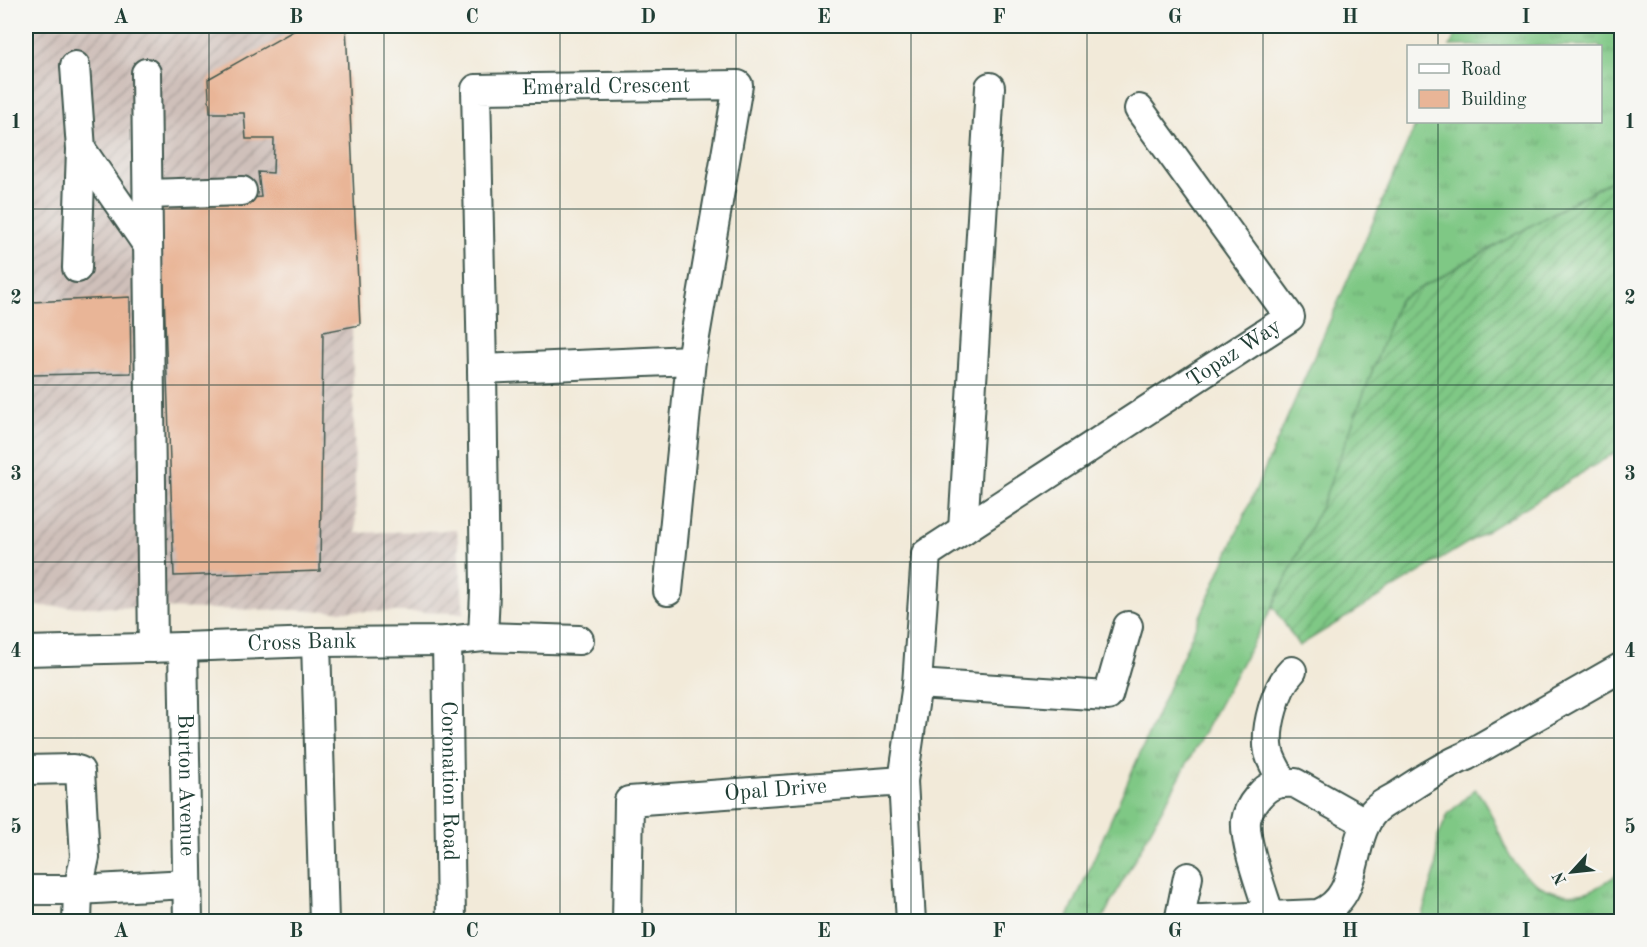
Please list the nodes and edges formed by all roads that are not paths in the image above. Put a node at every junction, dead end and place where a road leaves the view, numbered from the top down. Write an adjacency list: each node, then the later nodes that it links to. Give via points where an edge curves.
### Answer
1 (75, 66): 5 (street)
2 (146, 73): 7 (street)
3 (990, 87): 12 (street)
4 (1139, 109): 12 (street, Topaz Way, via 1290,317)
5 (81, 149): 8 (street); 9 (street)
6 (242, 191): 7 (street)
7 (148, 194): 8 (street)
8 (148, 246): 20 (street)
9 (78, 268)
10 (691, 360): 11 (street); 11 (street, Emerald Crescent, via 738,85 476,89); 13 (street, Emerald Crescent)
11 (482, 369): 15 (street, Emerald Crescent)
12 (963, 530): 24 (street, Topaz Way, via 926,554)
13 (668, 591)
14 (1128, 626): 24 (street, via 1108,696)
15 (483, 637): 16 (street, Cross Bank); 17 (street, Cross Bank)
16 (447, 640): 18 (street, Cross Bank); 37 (street, Coronation Road)
17 (579, 640)
18 (316, 642): 19 (street, Cross Bank); 36 (street)
19 (183, 647): 20 (street, Cross Bank); 30 (street, Burton Avenue)
20 (153, 648): 21 (street, Cross Bank)
21 (26, 651)
22 (1622, 667): 28 (street, via 1444,766 1377,808)
23 (1292, 671): 27 (street, via 1277,699 1268,731 1269,753)
24 (917, 684): 26 (street, Topaz Way)
25 (26, 770): 32 (street, via 80,771 85,857)
26 (903, 782): 38 (street, Opal Drive, via 630,801); 39 (street)
27 (1283, 782): 28 (street, via 1295,783); 33 (street, via 1267,787 1250,806 1246,822)
28 (1366, 823): 33 (street, via 1350,881 1336,903 1318,914)
29 (1188, 877): 40 (street)
30 (187, 884): 32 (street); 35 (street, Burton Avenue)
31 (26, 890): 32 (street)
32 (78, 890): 34 (street)
33 (1270, 916): 40 (street)
34 (77, 921)
35 (188, 921)
36 (324, 921)
37 (451, 921)
38 (627, 921)
39 (911, 921)
40 (1179, 921)

